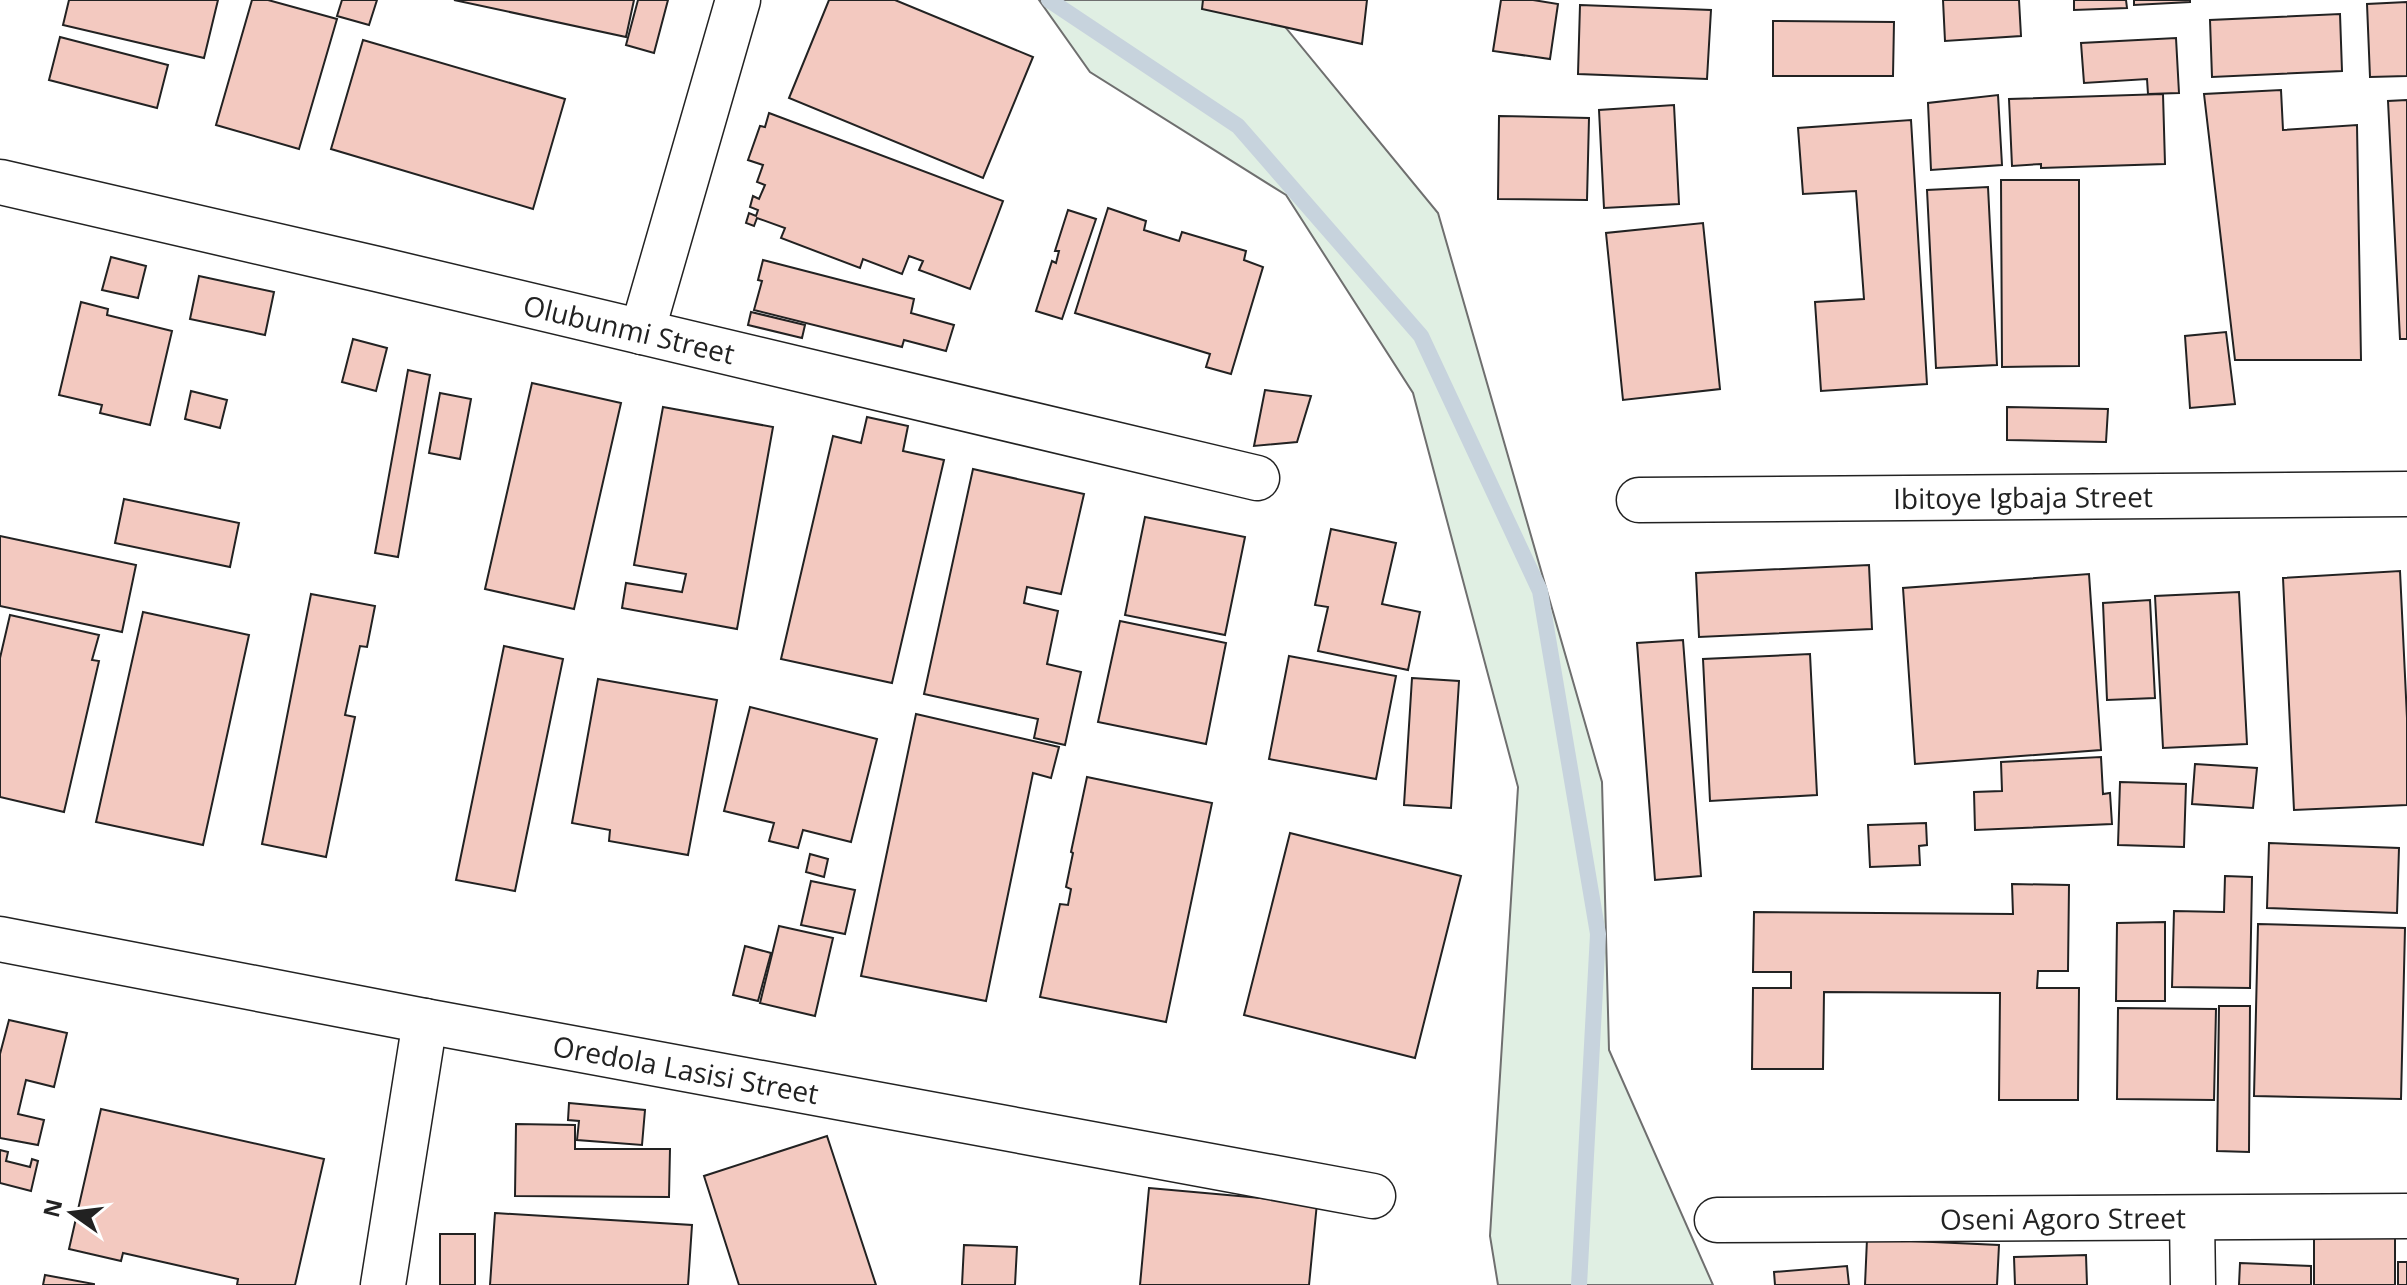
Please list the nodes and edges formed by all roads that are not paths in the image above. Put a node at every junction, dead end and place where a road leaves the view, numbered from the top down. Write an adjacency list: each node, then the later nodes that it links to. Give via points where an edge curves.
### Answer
1 (738, 0): 3 (street)
2 (0, 182): 3 (street, Olubunmi Street)
3 (642, 332): 4 (street, Olubunmi Street)
4 (1257, 478)
5 (2407, 494): 6 (street, Ibitoye Igbaja Street)
6 (1639, 500)
7 (0, 939): 8 (street, Oredola Lasisi Street)
8 (425, 1021): 9 (street, Oredola Lasisi Street); 13 (street)
9 (1373, 1196)
10 (2407, 1216): 11 (street, Oseni Agoro Street)
11 (2192, 1218): 12 (street, Oseni Agoro Street); 14 (street)
12 (1717, 1220)
13 (383, 1285)
14 (2193, 1285)

